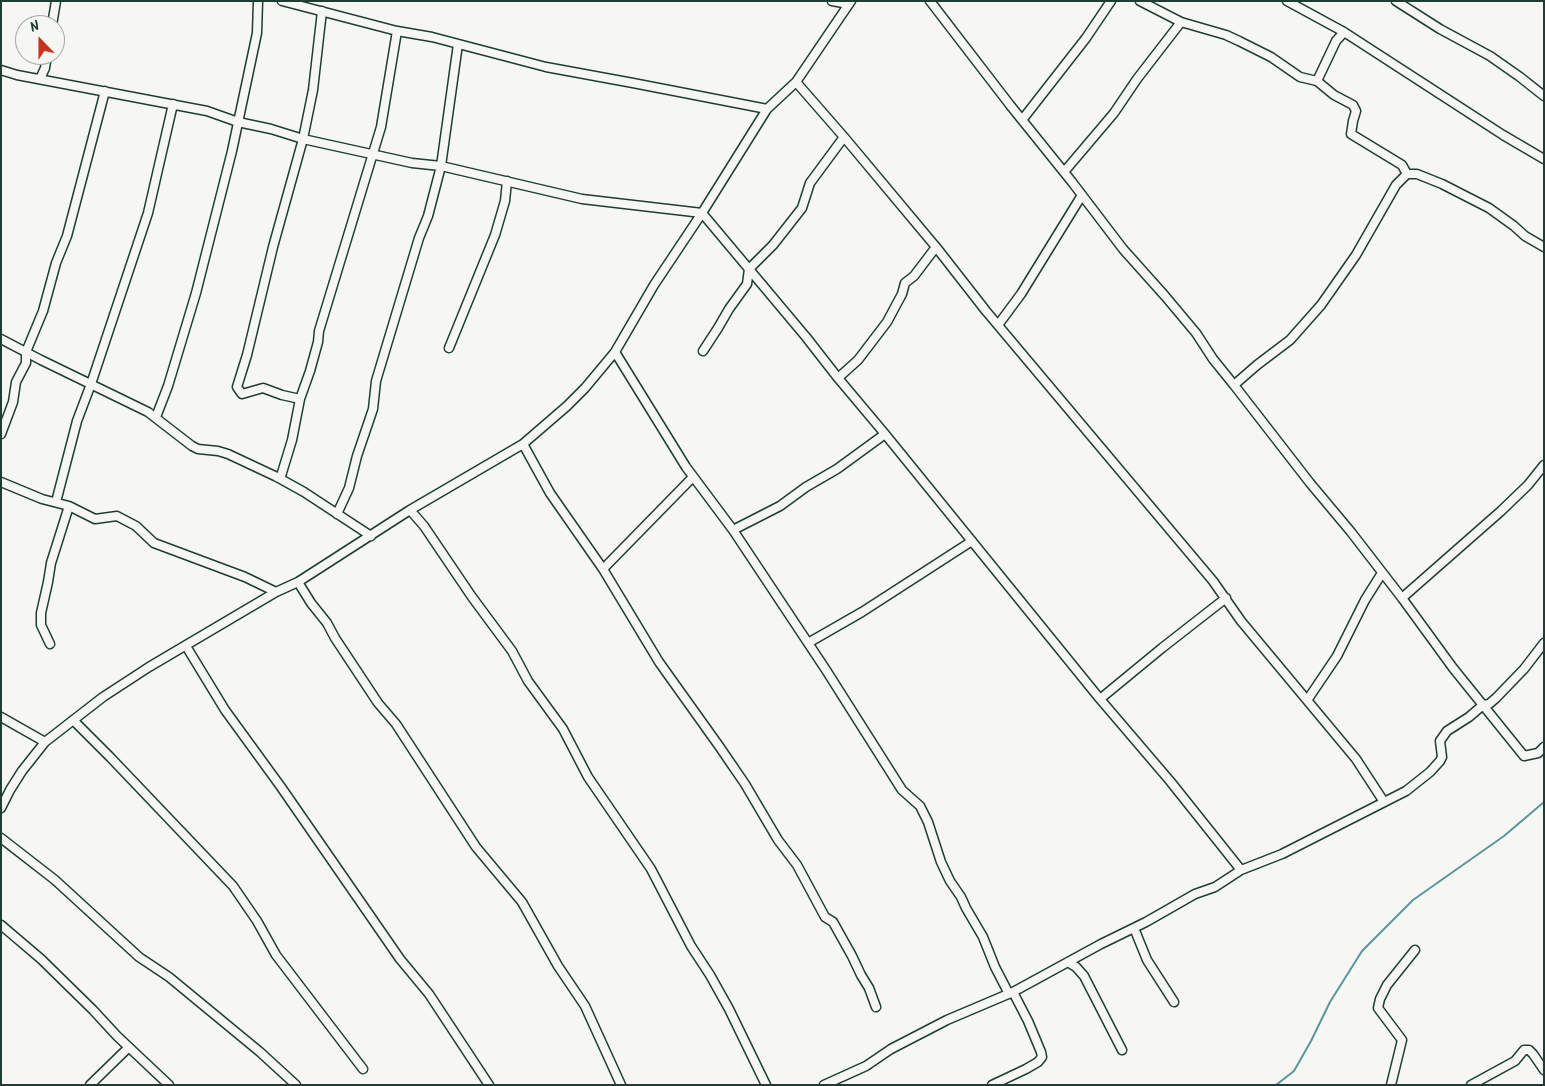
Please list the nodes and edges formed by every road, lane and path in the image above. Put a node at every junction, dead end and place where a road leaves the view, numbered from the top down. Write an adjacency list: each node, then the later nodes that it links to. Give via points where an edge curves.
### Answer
1 (56, 1): 12 (street)
2 (258, 1): 27 (street, via 257,34)
3 (282, 1): 11 (street)
4 (832, 1): 10 (street)
5 (930, 1): 26 (street)
6 (1111, 1): 26 (street)
7 (1140, 1): 13 (street)
8 (1287, 1): 15 (street)
9 (1396, 1): 23 (street, via 1490,56)
10 (850, 3): 20 (street)
11 (322, 11): 14 (street); 29 (street)
12 (54, 15)
13 (1181, 22): 21 (street, via 1226,35 1271,57 1300,77); 33 (street, via 1114,113)
14 (396, 31): 16 (street); 30 (street, via 381,126)
15 (1344, 32): 21 (street, via 1336,41); 31 (street)
16 (458, 44): 25 (street, via 546,67); 32 (street)
17 (45, 65): 19 (street)
18 (1, 70): 19 (street)
19 (40, 79): 22 (street)
20 (796, 82): 25 (street); 28 (street)
21 (1317, 82): 34 (street, via 1353,105 1356,111 1351,134 1402,165)
22 (105, 91): 24 (street); 45 (street, via 67,236)
23 (1544, 96)
24 (173, 104): 27 (street); 48 (street, via 148,213)
25 (767, 109): 37 (street)
26 (1022, 120): 33 (street)
27 (238, 122): 29 (street, via 271,128); 51 (street, via 196,293)
28 (844, 137): 38 (street); 40 (street, via 810,183 802,208)
29 (304, 140): 30 (street); 50 (street, via 237,387 242,394 263,388)
30 (372, 155): 32 (street); 50 (street)
31 (1544, 159)
32 (441, 166): 35 (street); 62 (street, via 376,380 373,409 349,488)
33 (1064, 172): 36 (street)
34 (1407, 174): 39 (street, via 1418,174 1489,208); 49 (street, via 1396,185 1356,256 1321,305 1290,340)
35 (506, 181): 37 (street, via 582,199); 43 (street, via 505,201 495,235)
36 (1082, 195): 41 (street, via 1021,294); 49 (street)
37 (702, 212): 40 (street); 46 (street)
38 (936, 247): 41 (street); 47 (street, via 905,283 887,322 858,360)
39 (1544, 247)
40 (749, 269): 44 (street, via 747,284); 47 (street)
41 (998, 324): 70 (street)
42 (1, 339): 45 (street)
43 (449, 348)
44 (703, 351)
45 (26, 352): 48 (street); 52 (street, via 26,364 16,382 13,402)
46 (615, 352): 54 (street, via 585,388); 57 (street)
47 (838, 378): 53 (street)
48 (91, 384): 51 (street); 59 (street, via 77,421)
49 (1234, 385): 67 (street)
50 (300, 399): 56 (street, via 292,440 281,476)
51 (156, 418): 56 (street, via 198,449 228,454)
52 (1, 434)
53 (885, 434): 63 (street, via 780,506); 65 (street)
54 (523, 444): 61 (street); 66 (street, via 550,492)
55 (1544, 465): 71 (street, via 1501,511)
56 (277, 477): 62 (street)
57 (693, 477): 63 (street); 66 (street)
58 (1, 483): 59 (street)
59 (56, 502): 60 (street)
60 (69, 506): 69 (street, via 96,519 117,516 136,526 154,543); 74 (street, via 40,613 40,625)
61 (410, 510): 64 (street); 103 (street, via 512,651 528,681 563,729 588,777 651,869 691,946 729,1009)
62 (337, 514): 64 (street)
63 (733, 530): 72 (street)
64 (370, 536): 68 (street)
65 (972, 542): 72 (street); 76 (street)
66 (603, 569): 93 (street, via 660,662 797,865 825,916 833,922)
67 (1382, 573): 71 (street); 77 (street, via 1338,656)
68 (298, 582): 69 (street); 102 (street, via 476,847 522,902 558,966 586,1006)
69 (276, 592): 75 (street)
70 (1226, 598): 76 (street); 77 (street)
71 (1402, 598): 78 (street)
72 (808, 643): 91 (street, via 902,790 920,806 950,881)
73 (1544, 643): 78 (street, via 1507,688 1489,704)
74 (50, 644)
75 (186, 646): 80 (street, via 103,697); 101 (street, via 225,710 400,958 429,994)
76 (1100, 699): 86 (street)
77 (1308, 699): 83 (street, via 1356,759)
78 (1483, 705): 82 (street, via 1524,756 1538,753); 83 (street, via 1440,738 1442,757 1435,768 1406,791)
79 (1, 717): 81 (street)
80 (73, 720): 81 (street); 96 (street, via 233,886 276,955)
81 (45, 742): 84 (street, via 22,771)
82 (1544, 747)
83 (1384, 802): 86 (street, via 1282,854)
84 (1, 808)
85 (1, 838): 100 (street)
86 (1241, 870): 88 (street, via 1215,887 1195,894)
87 (1, 925): 94 (street, via 42,959)
88 (1134, 928): 90 (street); 92 (street, via 1147,960)
89 (1415, 950): 106 (street, via 1387,985 1378,1008 1402,1040)
90 (1068, 962): 91 (street); 95 (street, via 1084,976)
91 (1011, 993): 104 (street, via 947,1020 866,1066); 105 (street, via 1028,1021 1042,1058)
92 (1174, 1002)
93 (876, 1007)
94 (128, 1047): 98 (street); 99 (street)
95 (1122, 1050)
96 (363, 1069)
97 (1544, 1070): 107 (street, via 1533,1054 1524,1050 1515,1061)
98 (90, 1085)
99 (170, 1085)
100 (296, 1085)
101 (489, 1085)
102 (621, 1085)
103 (766, 1085)
104 (824, 1085)
105 (992, 1085)
106 (1391, 1085)
107 (1471, 1085)

